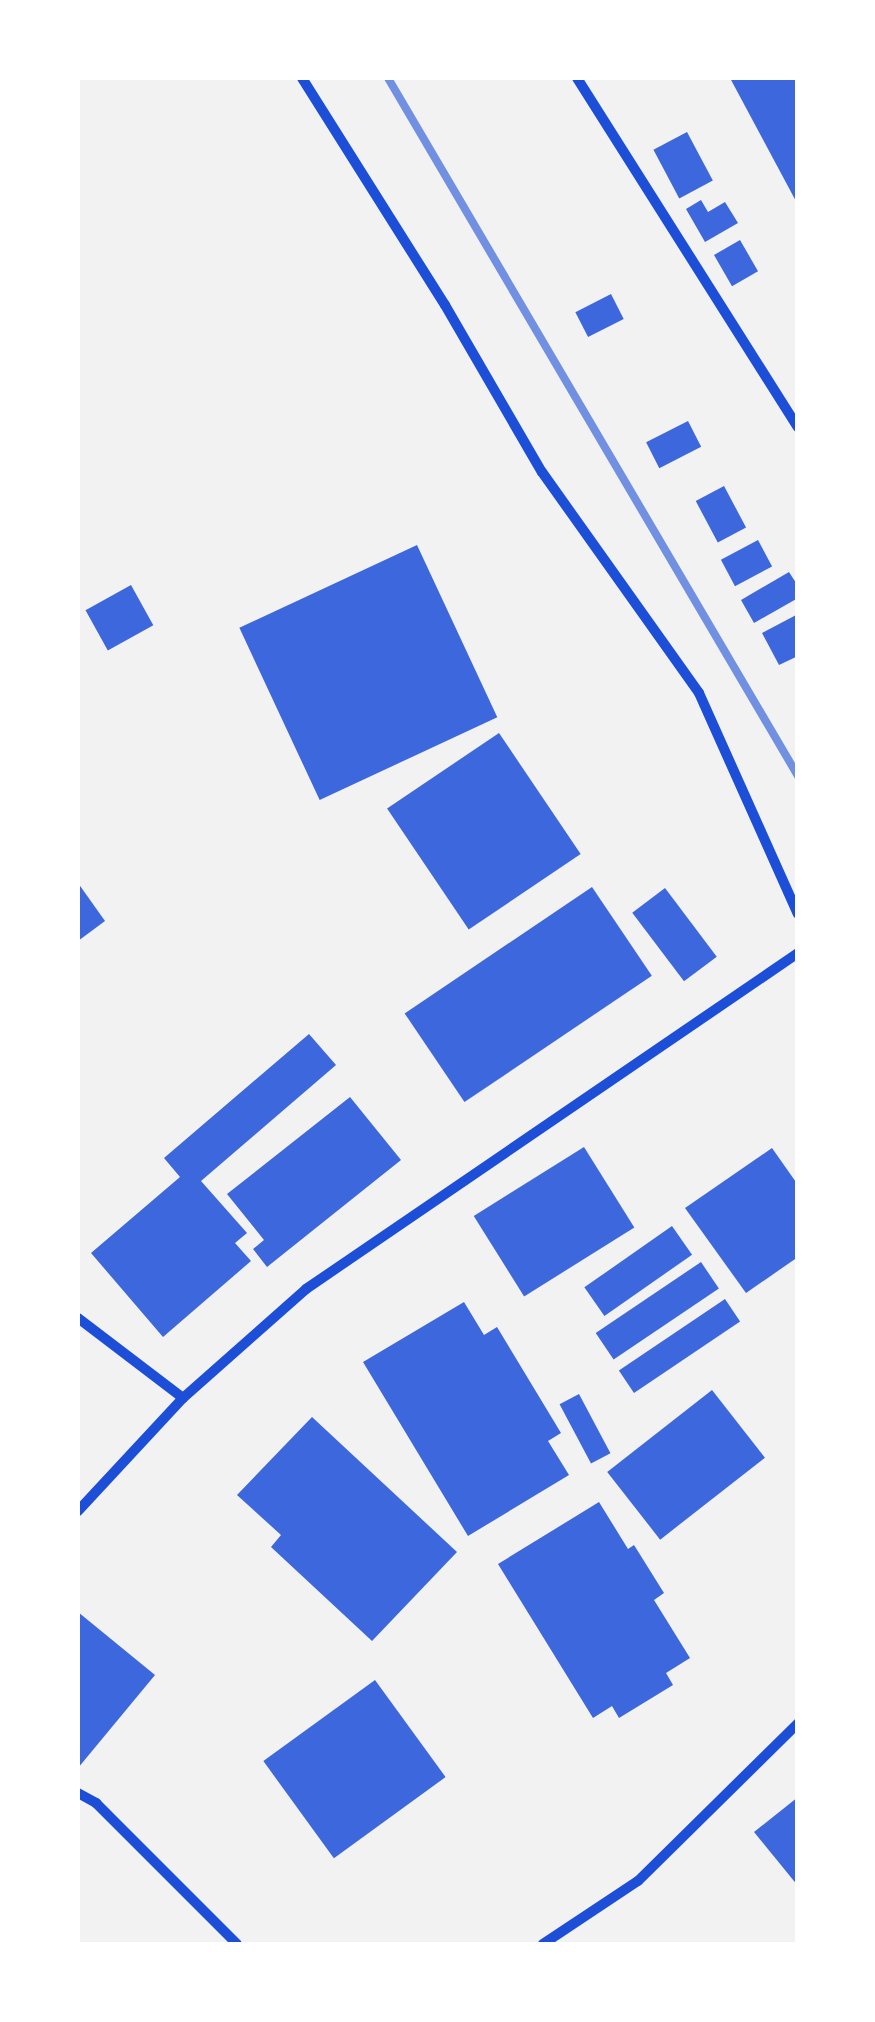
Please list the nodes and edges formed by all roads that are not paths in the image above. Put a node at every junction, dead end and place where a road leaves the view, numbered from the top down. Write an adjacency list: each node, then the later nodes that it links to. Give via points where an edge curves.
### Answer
1 (302, 78): 4 (street, via 542,472 699,693)
2 (577, 78): 3 (street)
3 (798, 426)
4 (798, 914)
5 (798, 953): 7 (street, via 306,1288)
6 (78, 1318): 7 (street)
7 (183, 1398): 8 (street)
8 (78, 1511)
9 (798, 1723): 12 (street, via 638,1881)
10 (78, 1793): 11 (street, via 96,1802)
11 (237, 1944)
12 (544, 1944)

